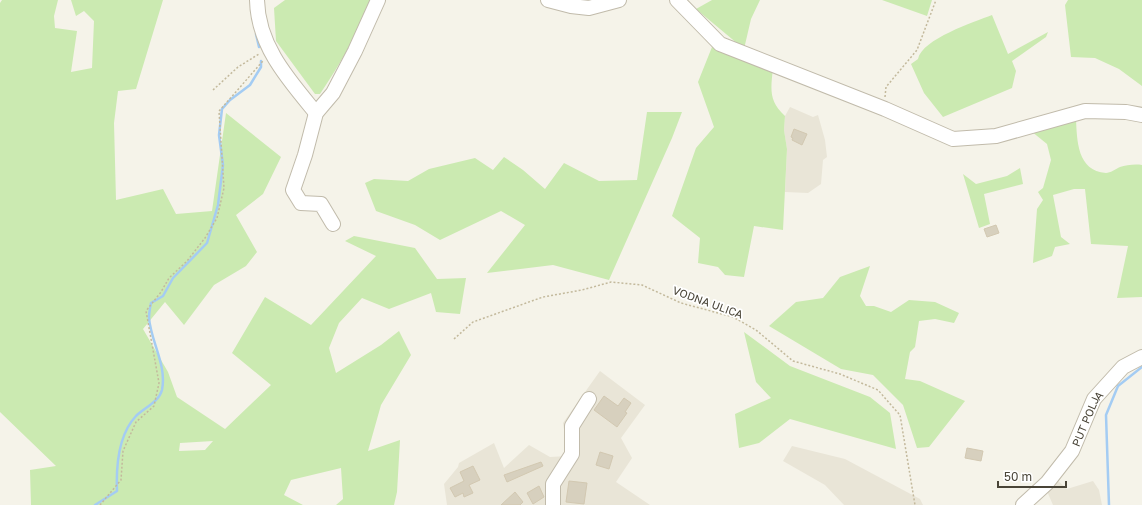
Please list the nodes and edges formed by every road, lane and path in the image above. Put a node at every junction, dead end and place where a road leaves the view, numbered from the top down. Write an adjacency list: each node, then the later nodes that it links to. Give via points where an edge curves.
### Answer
1 (257, 0): 7 (street, via 260,28)
2 (378, 0): 10 (street, via 333,93)
3 (548, 0): 4 (street, via 589,8)
4 (619, 0)
5 (677, 0): 9 (street, via 720,44)
6 (936, 0): 9 (path, via 917,50 886,87)
7 (271, 52): 8 (path, via 256,54); 10 (street, via 288,79); 16 (path, via 219,111 224,188 217,218 205,238 187,261 169,278 146,311 159,383 154,406 136,422 123,451 121,480)
8 (213, 90)
9 (885, 109): 11 (street, via 954,139 996,136 1085,112 1126,112)
10 (316, 113): 12 (street, via 293,190 301,203 321,204)
11 (1142, 115)
12 (333, 224)
13 (454, 339): 18 (path, VODNA ULICA, via 473,322 542,297 611,282 642,285 681,303 733,317 756,330 793,361 840,374 878,390 900,415)
14 (1142, 356): 19 (street, PUT POLJA, via 1124,367 1094,398 1072,451 1047,483)
15 (589, 399): 17 (street, via 572,426 572,454 553,484)
16 (100, 505)
17 (553, 505)
18 (915, 505)
19 (1023, 505)

